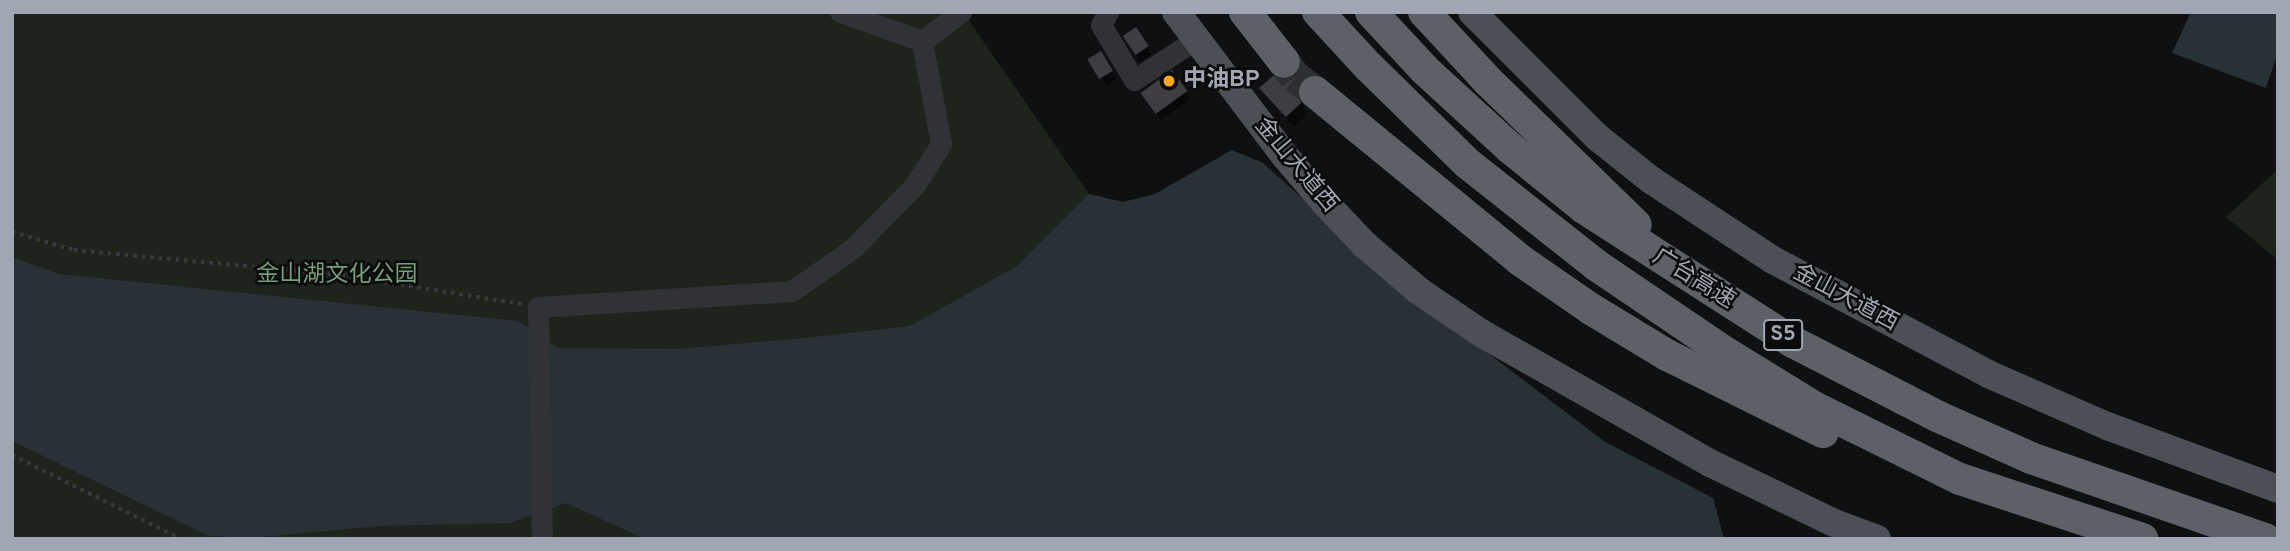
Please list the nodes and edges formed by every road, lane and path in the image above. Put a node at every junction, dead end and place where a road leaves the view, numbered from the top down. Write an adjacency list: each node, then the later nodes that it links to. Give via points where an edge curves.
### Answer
1 (840, 12): 11 (lane)
2 (961, 12): 11 (lane)
3 (1108, 12): 10 (lane, via 1101,25 1134,80)
4 (1176, 12): 10 (main road, 金山大道西)
5 (1245, 12): 12 (highway)
6 (1318, 12): 18 (highway, 广台高速 / S5, via 1467,163 1596,265 1814,407)
7 (1371, 12): 15 (highway, 广台高速 / S5, via 1425,70 1510,148 1584,208)
8 (1424, 12): 15 (highway, via 1497,90)
9 (1472, 12): 19 (main road, 金山大道西, via 1597,137 1662,188 1773,260 1989,374 2107,426)
10 (1196, 39): 22 (main road, 金山大道西, via 1324,202 1365,245 1419,290 1481,333 1710,463)
11 (922, 41): 16 (lane, via 941,144 915,186 852,249 792,291)
12 (1284, 62)
13 (1315, 92): 18 (highway, via 1520,260 1667,355 1795,421)
14 (12, 232): 16 (path, via 74,250 342,275)
15 (1692, 280): 24 (highway, 广台高速 / S5, via 1793,342 1939,418 2100,484)
16 (538, 307): 21 (lane)
17 (12, 455): 20 (path)
18 (1960, 479): 23 (highway, 广台高速 / S5)
19 (2278, 489)
20 (181, 539)
21 (542, 539)
22 (1877, 539)
23 (2142, 539)
24 (2266, 539)

